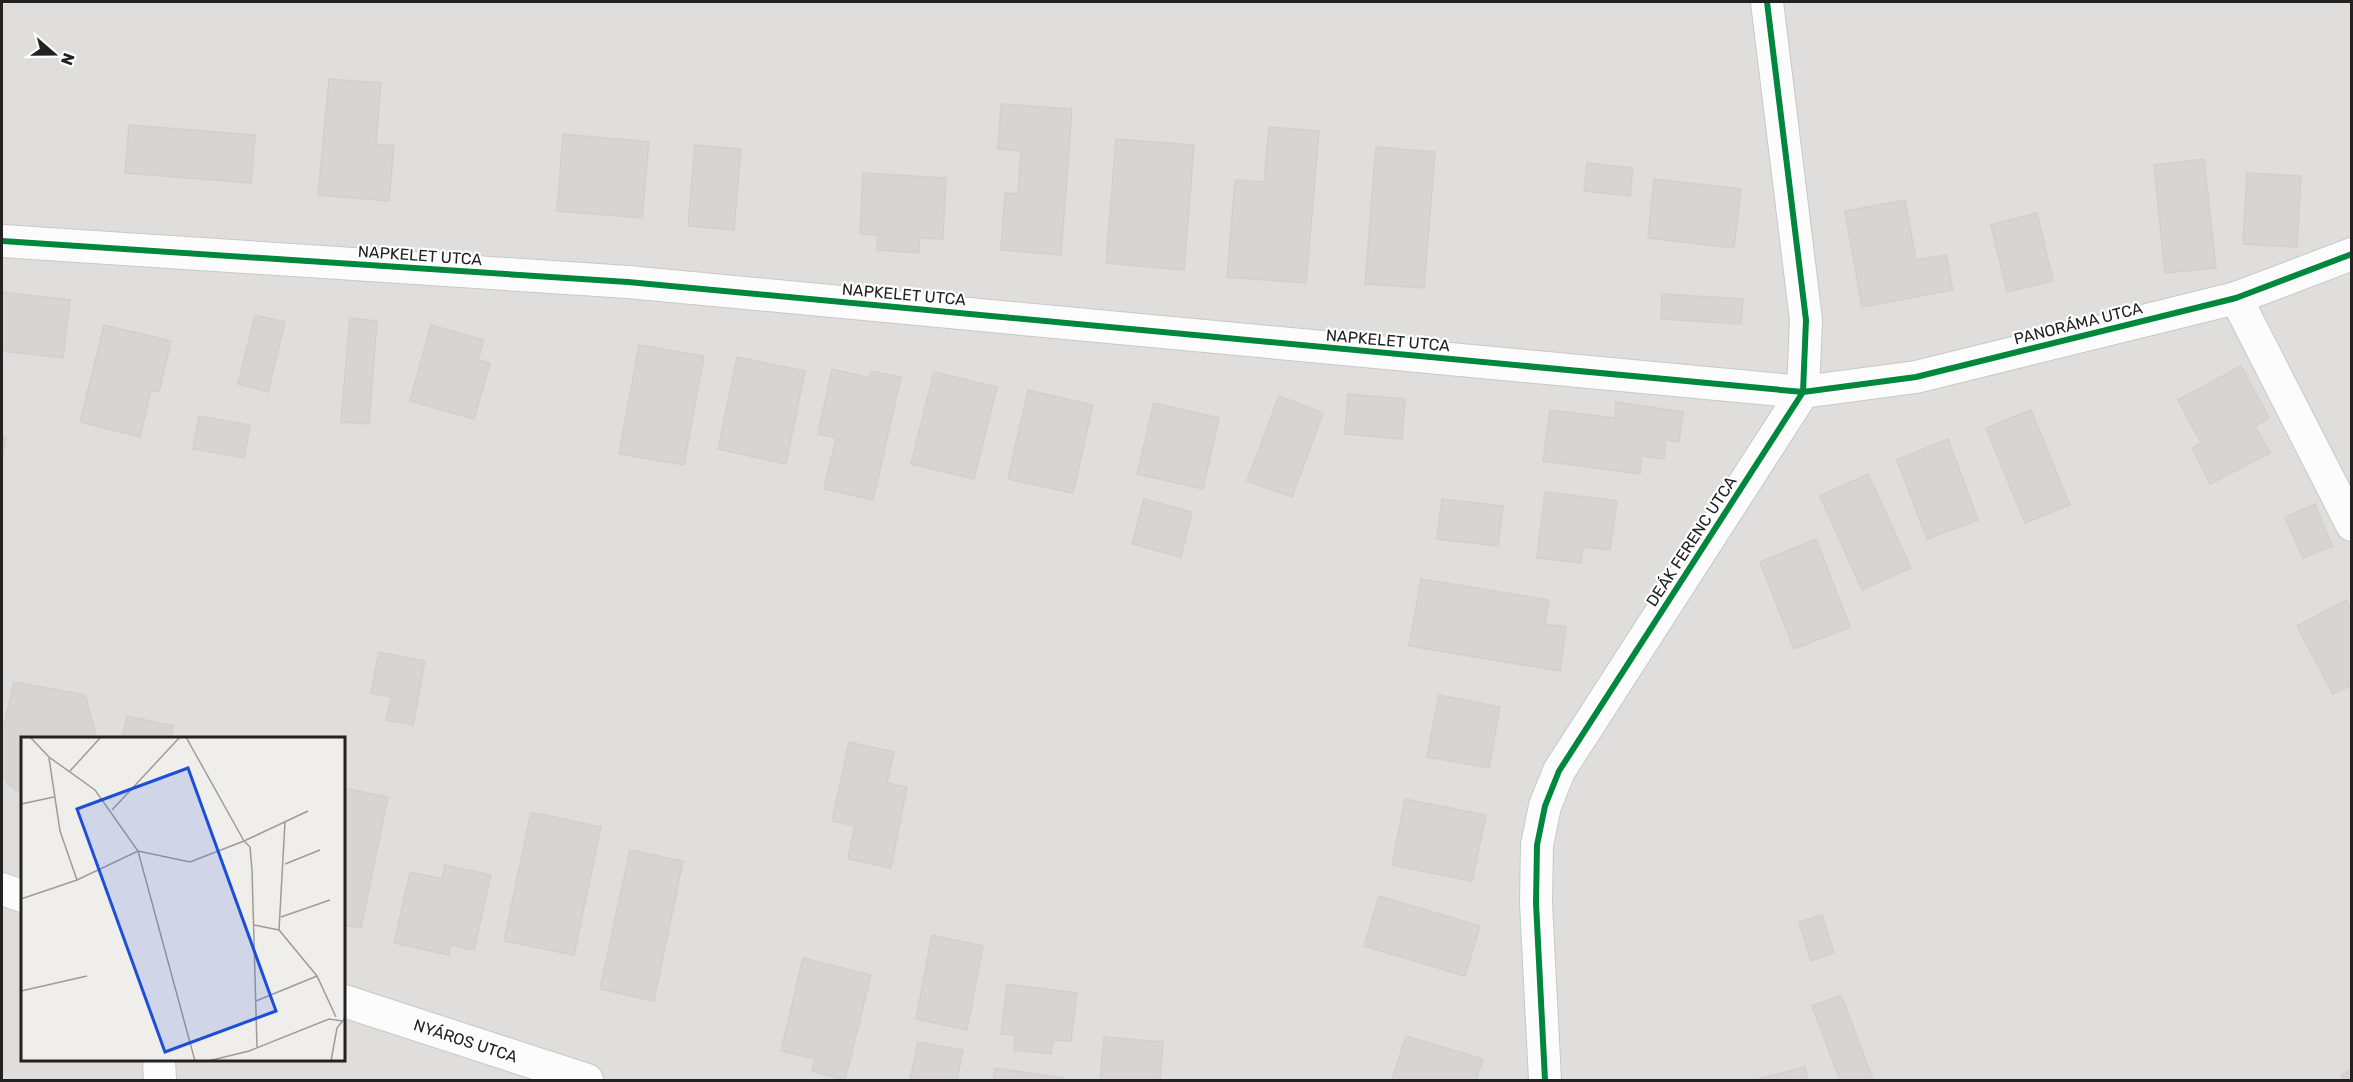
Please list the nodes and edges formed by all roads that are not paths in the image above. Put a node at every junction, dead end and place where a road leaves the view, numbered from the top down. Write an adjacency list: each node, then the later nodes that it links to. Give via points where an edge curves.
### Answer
1 (1767, 2): 5 (street, via 1806,320)
2 (2, 241): 5 (street, NAPKELET UTCA, via 628,282)
3 (2352, 254): 4 (street, PANORÁMA UTCA)
4 (2236, 298): 5 (street, PANORÁMA UTCA, via 1916,377); 6 (street)
5 (1803, 392): 13 (street, DEÁK FERENC UTCA, via 1559,771 1545,806 1537,845 1536,903)
6 (2352, 525)
7 (2, 889): 8 (street)
8 (21, 896)
9 (345, 1001): 12 (street, NYÁROS UTCA)
10 (159, 1061): 11 (street)
11 (160, 1080)
12 (587, 1080)
13 (1545, 1080)

